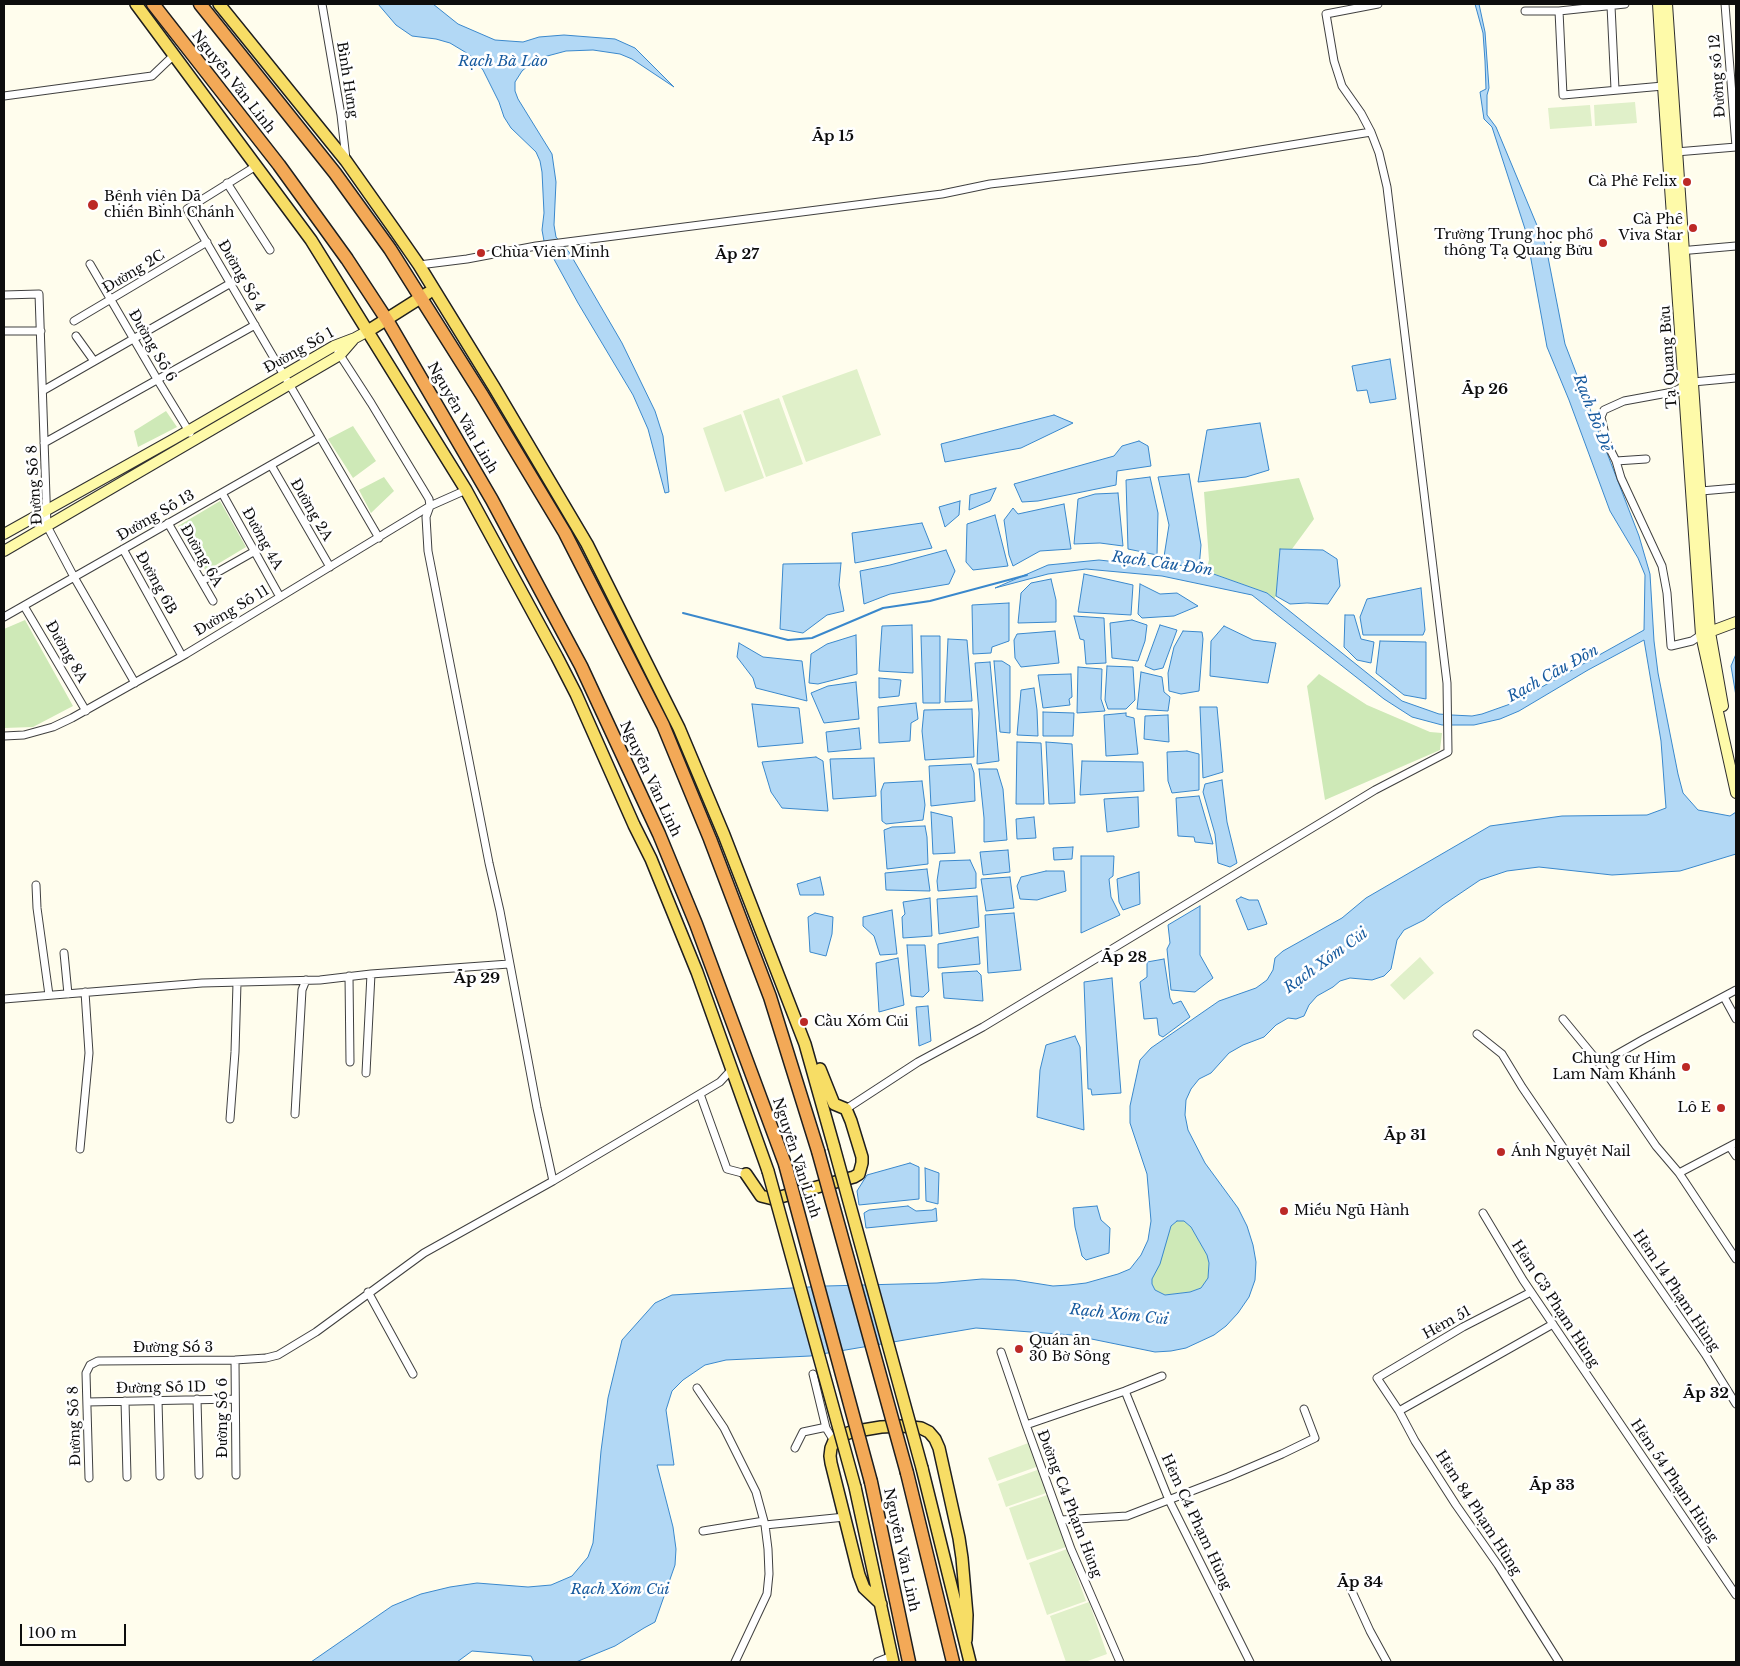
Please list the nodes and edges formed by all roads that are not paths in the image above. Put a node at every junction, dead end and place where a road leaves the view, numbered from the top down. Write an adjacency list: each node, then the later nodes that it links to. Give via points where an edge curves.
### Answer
1 (136, 4): 14 (main road)
2 (153, 4): 35 (highway, Nguyễn Văn Linh, via 279,166)
3 (200, 4): 33 (highway, Nguyễn Văn Linh, via 335,173 390,249)
4 (219, 4): 21 (main road)
5 (322, 4): 21 (street, Bình Hưng)
6 (1378, 4): 18 (street, via 1326,14 1342,86)
7 (1625, 4): 11 (street)
8 (1658, 4): 15 (main road, Tạ Quang Bửu)
9 (1667, 4): 20 (main road, Tạ Quang Bửu)
10 (1725, 4): 19 (street, Đường số 12)
11 (1611, 6): 13 (street); 16 (street)
12 (1525, 11): 13 (street)
13 (1558, 11): 16 (street, via 1563,95)
14 (174, 55): 17 (street, via 152,76); 22 (main road)
15 (1662, 86): 16 (street); 27 (main road, Tạ Quang Bửu)
16 (1615, 90)
17 (4, 96)
18 (1371, 132): 29 (street, via 1204,159 990,184 942,194 536,246); 113 (street, via 1387,187 1447,683 1448,752 1375,790 983,1027 918,1062)
19 (1736, 147): 20 (street)
20 (1676, 152): 27 (main road, Tạ Quang Bửu)
21 (346, 161): 29 (main road)
22 (256, 166): 23 (street, Đường Số 4); 39 (main road, via 311,240)
23 (227, 183): 24 (street, Đường Số 4, via 187,209); 26 (street)
24 (207, 242): 30 (street, Đường Số 4); 34 (street, Đường 2C)
25 (1736, 246): 27 (street)
26 (270, 250)
27 (1679, 251): 51 (main road, Tạ Quang Bửu)
28 (90, 264): 34 (street, Đường Số 6)
29 (418, 265): 31 (main road)
30 (231, 284): 37 (street, Đường Số 4); 43 (street)
31 (433, 289): 33 (main road); 105 (main road, via 577,526 675,719)
32 (4, 295): 38 (street, Đường Số 8, via 39,294)
33 (420, 298): 35 (main road); 167 (highway, Nguyễn Văn Linh, bridge, via 565,533 663,725 710,839 770,998 818,1151 907,1473)
34 (111, 300): 36 (street, Đường 2C); 43 (street, Đường Số 6)
35 (387, 320): 39 (main road); 166 (highway, Nguyễn Văn Linh, bridge, via 484,484 581,666 670,860 785,1164 871,1482)
36 (74, 322)
37 (255, 325): 47 (street, Đường Số 4); 49 (street)
38 (41, 331): 40 (street); 52 (street, Đường Số 8)
39 (368, 331): 42 (main road, Đường Số 1); 61 (main road)
40 (4, 332)
41 (76, 336): 46 (street)
42 (355, 338): 44 (main road, Đường Số 1); 45 (main road, Đường Số 1)
43 (133, 339): 46 (street); 49 (street, Đường Số 6)
44 (334, 346): 45 (street); 47 (main road, Đường Số 1)
45 (340, 355): 50 (main road, Đường Số 1); 64 (street, via 429,499)
46 (94, 361): 52 (street)
47 (284, 375): 50 (street, Đường Số 4); 53 (main road, Đường Số 1)
48 (1736, 378): 51 (street)
49 (157, 379): 53 (street, Đường Số 6); 56 (street)
50 (290, 384): 54 (street, Đường Số 4); 55 (main road, Đường Số 1)
51 (1689, 384): 58 (street, via 1673,392 1624,401 1604,410 1601,417 1607,443); 62 (main road, Tạ Quang Bửu); 81 (main road, Tạ Quang Bửu)
52 (44, 390): 56 (street, Đường Số 8)
53 (188, 430): 55 (street, Đường Số 6); 65 (main road, Đường Số 1)
54 (320, 437): 59 (street, Đường Số 13); 69 (street, Đường Số 4)
55 (194, 440): 67 (main road, Đường Số 1)
56 (44, 444): 65 (street, Đường Số 8)
57 (1646, 459): 58 (street)
58 (1616, 461): 81 (street, via 1662,566 1672,646)
59 (271, 465): 63 (street, Đường Số 13); 73 (street, Đường 2A)
60 (1736, 488): 62 (street)
61 (466, 490): 64 (street, Đường Số 11); 108 (main road, via 576,694 651,859 698,972)
62 (1701, 491): 81 (main road, Tạ Quang Bửu)
63 (222, 493): 66 (street, Đường Số 13); 72 (street, Đường 4A)
64 (430, 506): 69 (street, Đường Số 11); 91 (street, via 426,517 428,551)
65 (46, 510): 67 (street, Đường Số 8); 68 (main road, Đường Số 1)
66 (168, 523): 70 (street, Đường Số 13); 75 (street, Đường 6A)
67 (47, 526): 71 (main road, Đường Số 1); 74 (street, Đường Số 8)
68 (4, 534)
69 (379, 538): 73 (street, Đường Số 11)
70 (123, 549): 74 (street, Đường Số 13); 82 (street, Đường 6B)
71 (4, 551)
72 (255, 551): 75 (street); 76 (street, Đường 4A)
73 (330, 567): 76 (street, Đường Số 11)
74 (74, 577): 78 (street, Đường Số 13); 83 (street, Đường Số 8)
75 (202, 581): 77 (street, Đường 6A)
76 (280, 597): 82 (street, Đường Số 11)
77 (213, 601)
78 (24, 606): 79 (street, Đường Số 13); 85 (street, Đường 8A)
79 (4, 617)
80 (1736, 622): 81 (main road)
81 (1706, 633): 84 (main road, Tạ Quang Bửu)
82 (182, 656): 83 (street, Đường Số 11)
83 (135, 683): 85 (street, Đường Số 11)
84 (1720, 707): 87 (main road); 88 (main road)
85 (86, 711): 86 (street, Đường Số 11, via 54,727 24,735)
86 (4, 736)
87 (1736, 763)
88 (1736, 793)
89 (36, 885): 99 (street)
90 (64, 952): 98 (street)
91 (510, 964): 92 (street); 121 (street)
92 (371, 974): 93 (street); 109 (street)
93 (349, 976): 94 (street); 106 (street)
94 (306, 980): 95 (street); 114 (street, via 302,990)
95 (237, 983): 97 (street); 115 (street)
96 (1736, 990): 100 (street)
97 (85, 992): 98 (street); 117 (street, via 89,1053)
98 (68, 994): 99 (street)
99 (49, 995): 101 (street)
100 (1724, 997): 103 (street); 107 (street)
101 (4, 999)
102 (1563, 1018): 107 (street)
103 (1736, 1019)
104 (1477, 1034): 141 (street, Hẻm 14 Phạm Hùng, via 1502,1054)
105 (805, 1044): 113 (main road, via 813,1047 834,1104); 162 (main road, bridge)
106 (350, 1062)
107 (1600, 1064): 119 (street, via 1656,1146)
108 (732, 1069): 110 (street, Đường Số 3); 111 (main road)
109 (366, 1073)
110 (720, 1082): 111 (street); 112 (street, Đường Số 3)
111 (739, 1087): 161 (main road, bridge, via 768,1171 856,1487)
112 (700, 1094): 120 (street, via 727,1169); 121 (street, Đường Số 3)
113 (846, 1109): 120 (main road, via 862,1157 859,1174 774,1200 762,1196)
114 (295, 1114)
115 (230, 1119)
116 (1733, 1145): 118 (street); 119 (street)
117 (80, 1149)
118 (1736, 1156)
119 (1679, 1173): 123 (street)
120 (746, 1174)
121 (553, 1181): 124 (street, Đường Số 3, via 424,1253)
122 (1483, 1213): 125 (street, Hẻm C3 Phạm Hùng)
123 (1736, 1259)
124 (368, 1292): 128 (street, Đường Số 3, via 316,1332 278,1355); 130 (street)
125 (1531, 1292): 126 (street, Hẻm C3 Phạm Hùng); 133 (street, Hẻm 51, via 1463,1327)
126 (1553, 1324): 142 (street, Hẻm C3 Phạm Hùng); 144 (street)
127 (1001, 1352): 145 (street, Đường C4 Phạm Hủng)
128 (235, 1360): 129 (street, Đường Số 3, via 98,1361 90,1365); 137 (street, Đường Số 6)
129 (86, 1373): 140 (street, Đường Số 8)
130 (413, 1374)
131 (813, 1374): 146 (street)
132 (1162, 1376): 135 (street)
133 (1377, 1378): 144 (street, Hẻm 84 Phạm Hùng)
134 (698, 1388): 157 (street, via 743,1464 756,1492)
135 (1125, 1391): 145 (street); 154 (street, Hẻm C4 Phạm Hùng)
136 (197, 1399): 137 (street, Đường Số 1D); 138 (street, Đường Số 1D); 149 (street)
137 (235, 1399): 150 (street, Đường Số 6)
138 (158, 1400): 139 (street, Đường Số 1D); 151 (street)
139 (125, 1401): 140 (street, Đường Số 1D); 152 (street)
140 (87, 1402): 153 (street, Đường Số 8)
141 (1736, 1404)
142 (1609, 1407): 160 (street, Hẻm 54 Phạm Hùng)
143 (1304, 1409): 154 (street, via 1315,1438)
144 (1399, 1411): 172 (street, Hẻm 84 Phạm Hùng)
145 (1026, 1426): 156 (street, Đường C4 Phạm Hủng)
146 (826, 1428): 147 (street); 148 (street, via 803,1432)
147 (834, 1441): 155 (main road, via 830,1456); 162 (main road, via 868,1428 902,1426 920,1428 935,1439 962,1558)
148 (795, 1448)
149 (199, 1475)
150 (236, 1475)
151 (160, 1476)
152 (127, 1477)
153 (89, 1478)
154 (1169, 1500): 156 (street, via 1127,1516); 170 (street, Hẻm C4 Phạm Hùng)
155 (845, 1517): 157 (street); 161 (main road, via 861,1582)
156 (1061, 1520): 169 (street, Đường C4 Phạm Hủng)
157 (764, 1523): 158 (street); 164 (street, via 770,1574 767,1594)
158 (704, 1531)
159 (1349, 1585): 171 (street)
160 (1736, 1595)
161 (880, 1604): 163 (main road)
162 (966, 1640): 168 (main road)
163 (892, 1659): 165 (street)
164 (735, 1662)
165 (877, 1662)
166 (910, 1662)
167 (953, 1662)
168 (970, 1662)
169 (1120, 1662)
170 (1250, 1662)
171 (1387, 1662)
172 (1559, 1662)

